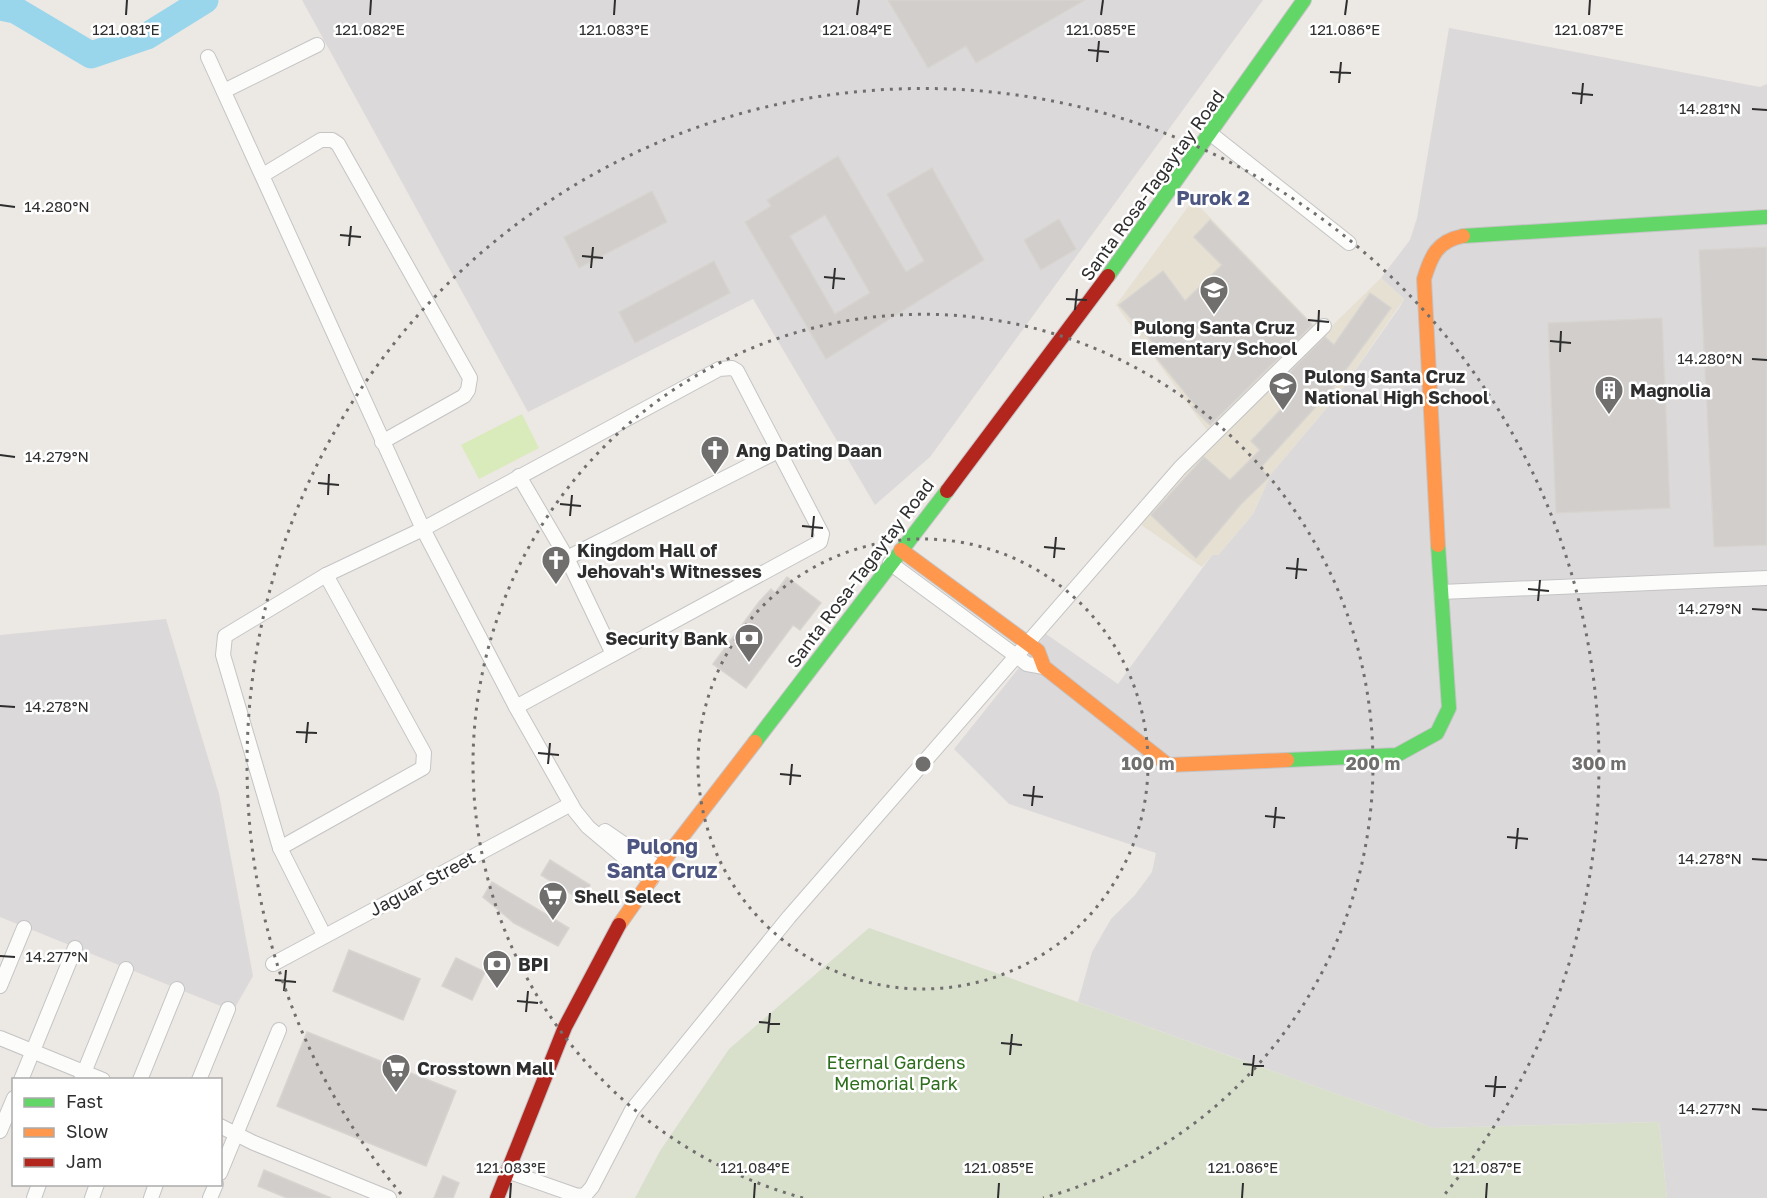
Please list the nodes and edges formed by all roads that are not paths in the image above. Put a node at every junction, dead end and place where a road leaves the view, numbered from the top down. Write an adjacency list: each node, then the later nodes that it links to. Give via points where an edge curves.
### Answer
1 (1304, 0): 5 (street, Santa Rosa-Tagaytay Road)
2 (317, 45): 4 (street)
3 (208, 57): 4 (street)
4 (224, 91): 6 (street)
5 (1211, 134): 8 (street); 14 (street, Santa Rosa-Tagaytay Road, via 1069,330)
6 (263, 175): 10 (street); 10 (street, via 321,140 338,144 470,378 464,396)
7 (1767, 217): 19 (street, via 1467,235 1446,238 1432,251 1424,279)
8 (1349, 243)
9 (1324, 326): 20 (street, via 1180,468)
10 (382, 442): 13 (street)
11 (780, 450): 12 (street, via 737,371 726,368); 15 (street); 21 (street, via 822,534 820,542)
12 (519, 476): 13 (street); 15 (street)
13 (423, 529): 17 (street); 24 (street)
14 (901, 550): 16 (street, Santa Rosa-Tagaytay Road); 20 (street)
15 (567, 558): 21 (street)
16 (890, 563): 22 (street); 27 (street, Santa Rosa-Tagaytay Road)
17 (326, 575): 26 (street, via 225,636 223,641 223,655); 26 (street, via 424,753 425,764)
18 (1767, 578): 19 (street)
19 (1441, 592): 23 (street, via 1449,708 1437,733 1396,755 1168,765)
20 (1028, 643): 22 (street); 23 (street, via 1038,651)
21 (613, 654): 24 (street)
22 (1016, 656): 23 (street, via 1027,664); 48 (street, via 673,1057 632,1110 585,1195 578,1196)
23 (1044, 667)
24 (516, 707): 25 (street)
25 (571, 804): 27 (street, via 580,816 592,821); 29 (street, Jaguar Street)
26 (280, 848): 29 (street)
27 (655, 874): 48 (street, Santa Rosa-Tagaytay Road, via 617,929 580,995)
28 (24, 928): 33 (street)
29 (324, 935): 31 (street, Jaguar Street)
30 (75, 948): 38 (street)
31 (273, 964)
32 (126, 969): 39 (street)
33 (0, 986)
34 (177, 989): 41 (street)
35 (228, 1009): 42 (street)
36 (279, 1030): 46 (street)
37 (0, 1038): 38 (street)
38 (32, 1051): 39 (street); 40 (street)
39 (82, 1076)
40 (22, 1078)
41 (141, 1078)
42 (200, 1078)
43 (12, 1103): 45 (street)
44 (222, 1127): 46 (street)
45 (0, 1131)
46 (237, 1133): 47 (street); 49 (street)
47 (222, 1168)
48 (507, 1171): 50 (street, Santa Rosa-Tagaytay Road)
49 (390, 1198)
50 (497, 1198)

